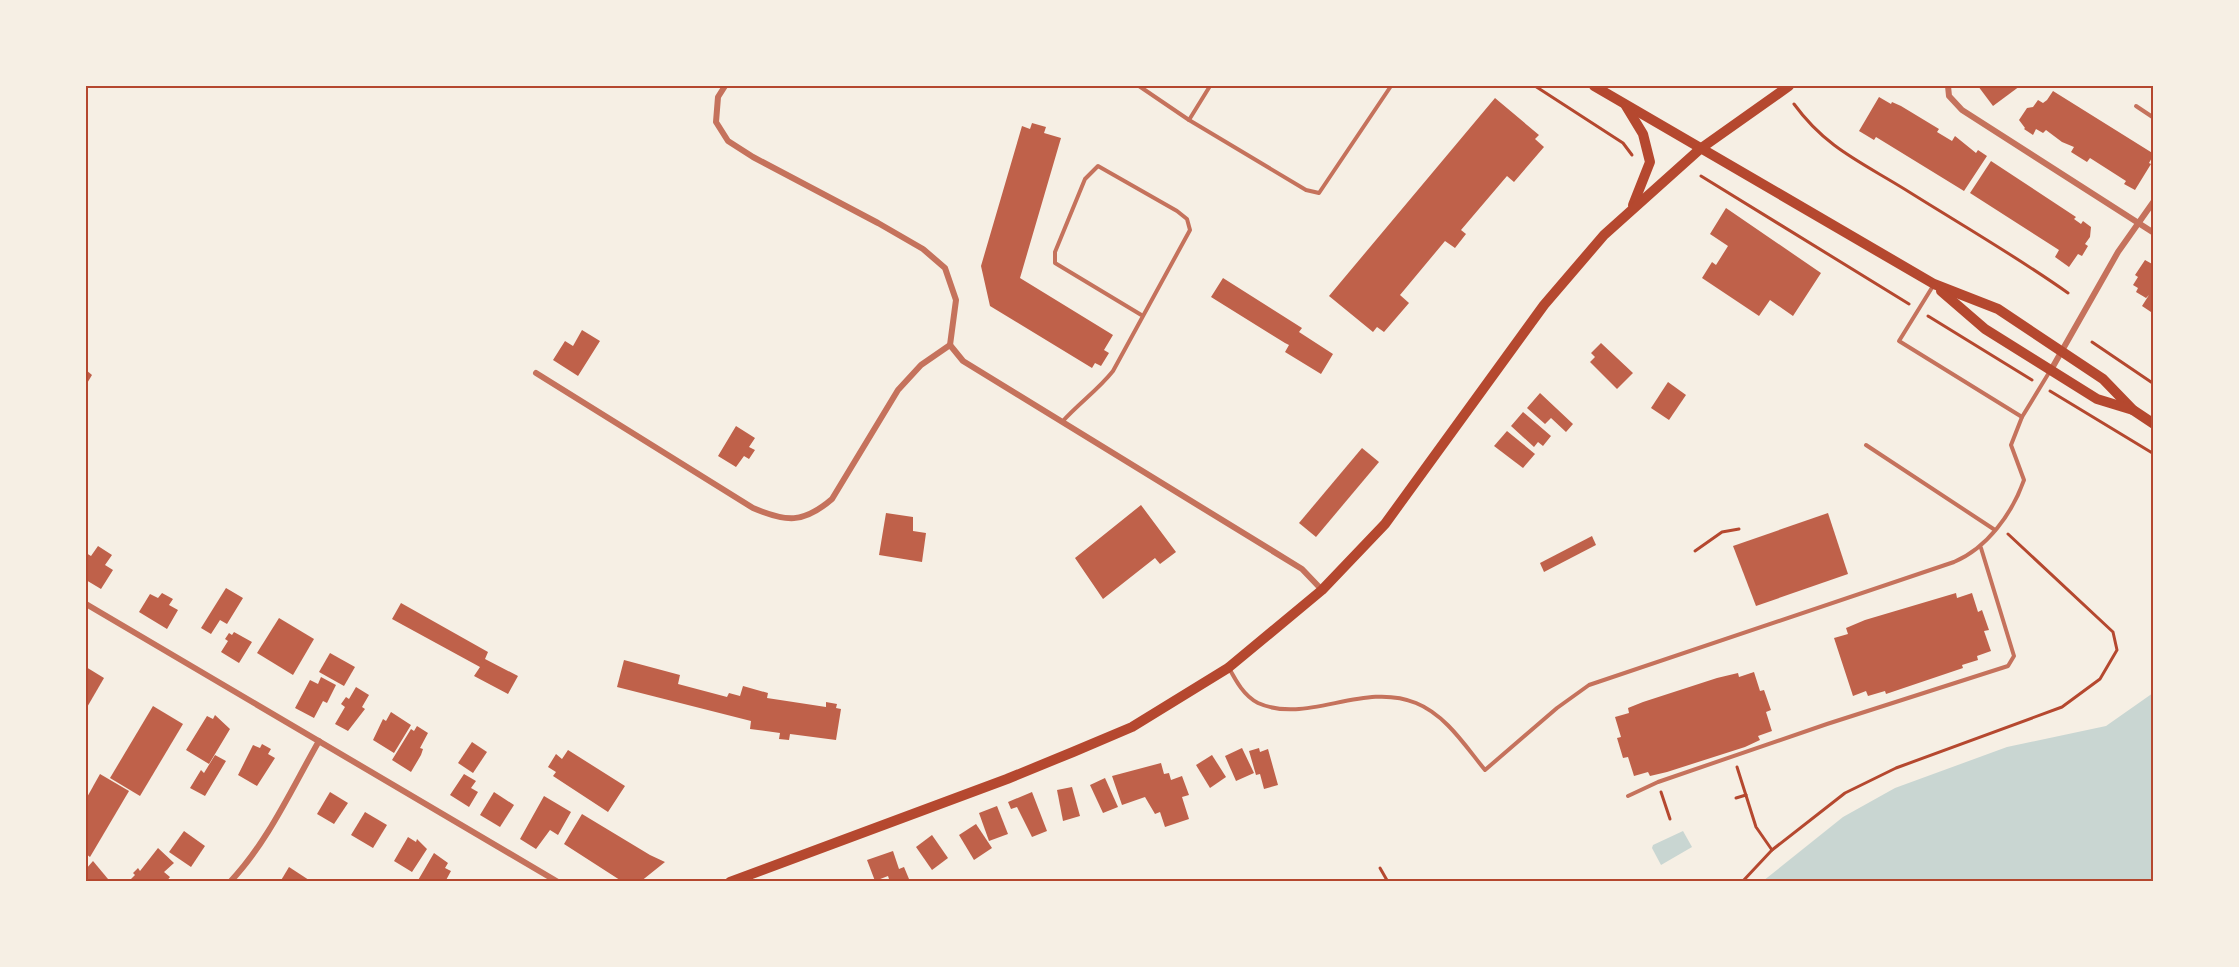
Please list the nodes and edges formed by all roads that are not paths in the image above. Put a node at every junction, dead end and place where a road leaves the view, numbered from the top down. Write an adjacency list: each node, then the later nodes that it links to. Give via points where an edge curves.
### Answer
1 (725, 86): 19 (street, via 718,97 716,122 728,141 923,249 945,268 956,300)
2 (1139, 86): 11 (lane)
3 (1210, 86): 11 (lane)
4 (1391, 86): 11 (lane, via 1319,193 1306,190)
5 (1594, 86): 8 (main road)
6 (1789, 86): 12 (main road)
7 (1948, 86): 15 (street, via 1948,96 1962,110)
8 (1624, 103): 12 (main road); 14 (main road, via 1643,134 1650,162)
9 (2136, 106): 10 (lane)
10 (2154, 118)
11 (1189, 120)
12 (1700, 149): 14 (main road); 17 (main road)
13 (2154, 201): 15 (street)
14 (1631, 208): 30 (main road, via 1544,305 1385,524)
15 (2136, 222): 16 (street); 20 (street)
16 (2154, 233)
17 (1934, 284): 20 (main road, via 1998,309); 21 (main road, via 1985,329); 24 (lane, via 1899,341)
18 (1143, 316): 18 (lane, via 1190,231 1187,219 1098,165 1084,179 1055,252 1056,263); 25 (lane, via 1113,371)
19 (950, 345): 22 (street, via 921,365 898,390 832,499 816,513 800,518 778,519 753,508); 25 (street, via 963,361)
20 (2062, 351): 21 (street); 23 (main road, via 2103,379)
21 (2051, 370): 23 (main road, via 2097,399); 24 (lane)
22 (536, 373)
23 (2133, 410): 26 (main road)
24 (2022, 417): 28 (lane, via 2011,445 2024,480 2020,493)
25 (1062, 422): 30 (street, via 1302,569)
26 (2154, 424)
27 (1866, 445): 28 (lane)
28 (1995, 530): 29 (lane)
29 (1981, 548): 32 (lane, via 1953,562 1589,685 1485,770 1450,729 1419,704 1367,696 1278,709 1257,702); 34 (lane, via 2014,656 2008,666 1734,755)
30 (1322, 590): 32 (main road)
31 (86, 604): 33 (street)
32 (1228, 668): 37 (main road, via 1132,727)
33 (319, 741): 35 (street, via 267,832); 36 (street)
34 (1628, 796)
35 (230, 882)
36 (558, 882)
37 (730, 882)

